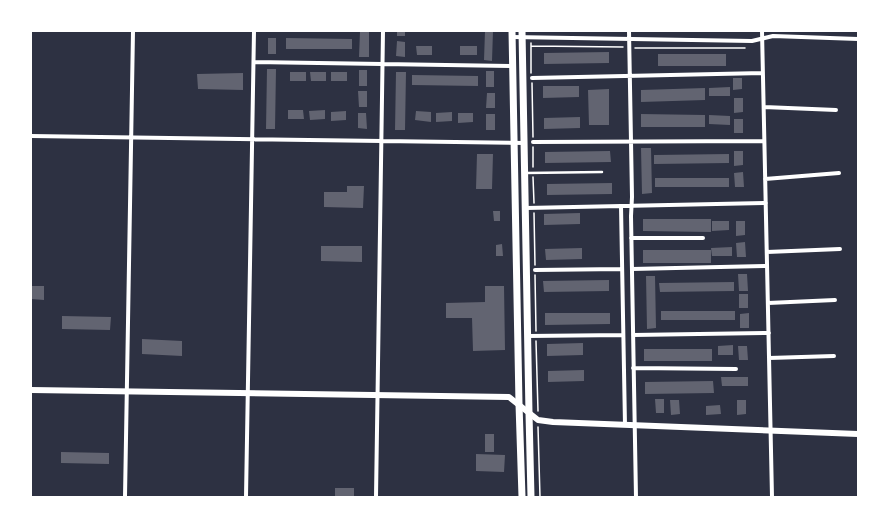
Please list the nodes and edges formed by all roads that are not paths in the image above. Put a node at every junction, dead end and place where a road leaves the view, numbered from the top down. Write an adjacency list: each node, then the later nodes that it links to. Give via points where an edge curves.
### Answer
1 (133, 31): 20 (street)
2 (254, 31): 11 (street)
3 (383, 31): 12 (street)
4 (629, 31): 8 (street)
5 (762, 31): 9 (street)
6 (512, 34): 7 (street); 13 (main road)
7 (522, 34): 8 (street); 27 (main road)
8 (629, 38): 9 (street, via 752,41); 15 (street)
9 (762, 38): 10 (street, via 773,36); 14 (street)
10 (858, 39)
11 (254, 62): 12 (street); 21 (street)
12 (382, 64): 13 (street); 22 (street)
13 (512, 66): 25 (main road)
14 (763, 73): 15 (street); 17 (street)
15 (630, 75): 16 (street); 23 (street)
16 (532, 78)
17 (764, 107): 18 (street); 24 (street)
18 (836, 110)
19 (31, 136): 20 (street)
20 (132, 137): 21 (street); 55 (street)
21 (253, 139): 22 (street); 56 (street)
22 (381, 141): 25 (street); 57 (street)
23 (631, 141): 24 (street); 26 (street); 34 (street)
24 (764, 141): 31 (street)
25 (513, 142): 27 (street); 58 (main road)
26 (533, 142)
27 (524, 143): 29 (main road)
28 (602, 172): 29 (lane)
29 (525, 173): 35 (main road)
30 (839, 173): 31 (street)
31 (765, 179): 32 (street)
32 (766, 203): 34 (street); 39 (street)
33 (621, 206): 34 (street); 35 (street); 41 (street)
34 (631, 206): 36 (street)
35 (526, 208): 49 (main road)
36 (631, 238): 37 (street); 42 (street)
37 (703, 238)
38 (840, 249): 39 (street)
39 (767, 252): 40 (street)
40 (767, 266): 42 (street); 45 (street)
41 (622, 269): 43 (street); 47 (street)
42 (632, 269): 48 (street)
43 (535, 270)
44 (835, 300): 45 (street)
45 (768, 303): 46 (street)
46 (769, 333): 48 (street); 51 (street)
47 (623, 335): 49 (street); 60 (street)
48 (633, 335): 52 (street)
49 (532, 336): 59 (main road)
50 (834, 356): 51 (street)
51 (769, 358): 62 (street)
52 (634, 368): 53 (street); 61 (street)
53 (736, 369)
54 (31, 390): 55 (street)
55 (127, 391): 56 (street); 64 (street)
56 (248, 393): 57 (street); 65 (street)
57 (377, 396): 58 (street, via 509,398); 66 (street)
58 (519, 404): 59 (street); 67 (main road)
59 (529, 413): 60 (street, via 538,420); 68 (main road)
60 (625, 425): 61 (street)
61 (635, 426): 62 (street); 69 (street)
62 (771, 431): 63 (street); 70 (street)
63 (858, 434)
64 (125, 497)
65 (246, 497)
66 (376, 497)
67 (522, 497)
68 (532, 497)
69 (636, 497)
70 (772, 497)

